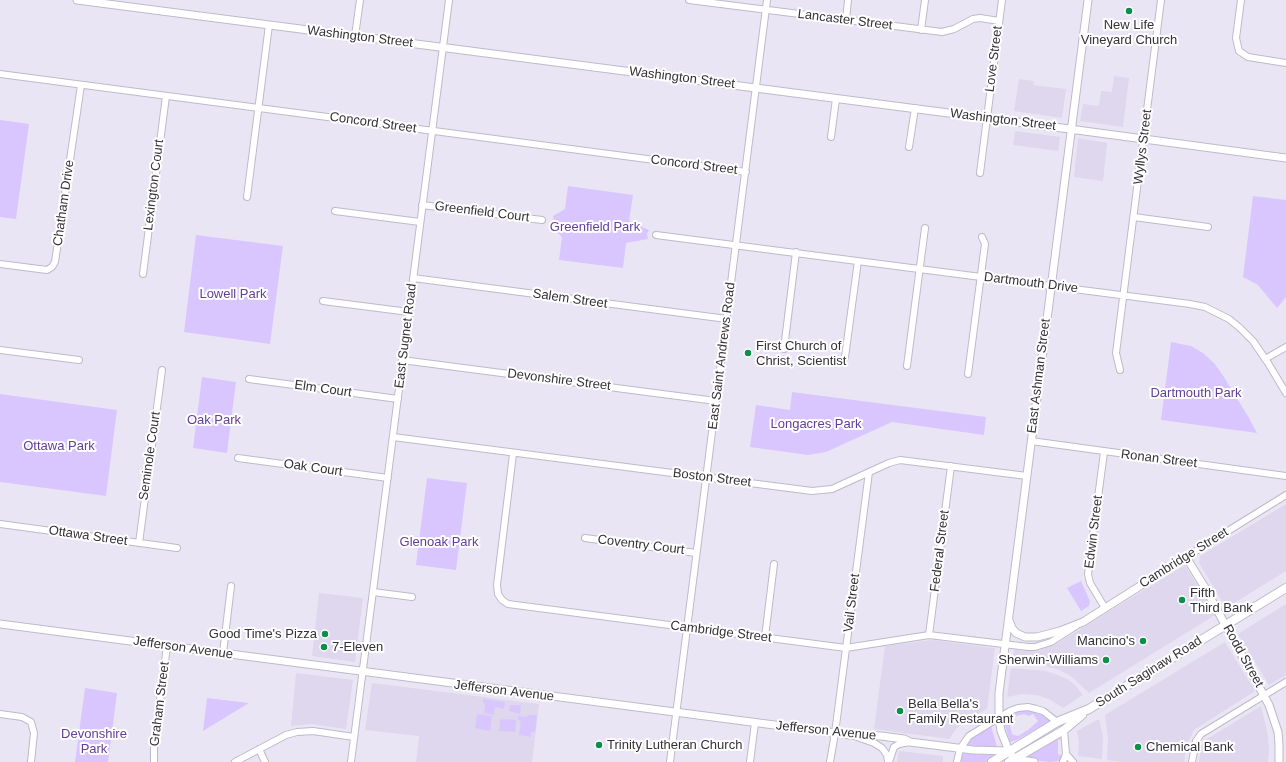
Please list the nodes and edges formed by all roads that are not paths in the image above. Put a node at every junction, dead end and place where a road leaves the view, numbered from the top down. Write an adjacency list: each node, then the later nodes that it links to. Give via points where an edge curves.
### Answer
1 (77, 0): 15 (street, Washington Street)
2 (360, 0): 17 (street)
3 (449, 0): 18 (street, East Sugnet Road)
4 (689, 0): 12 (street, Lancaster Street)
5 (768, 0): 12 (street, East Saint Andrews Road)
6 (848, 0): 13 (street)
7 (925, 0): 16 (street)
8 (1002, 0): 14 (street, Love Street)
9 (1088, 0): 28 (street, East Ashman Street)
10 (1161, 0): 31 (street, Wyllys Street)
11 (1241, 0): 19 (street, via 1236,38 1239,51 1248,57)
12 (766, 10): 13 (street, Lancaster Street); 22 (street, East Saint Andrews Road)
13 (846, 20): 16 (street, Lancaster Street)
14 (999, 21): 16 (street, Lancaster Street, via 980,18 948,31); 27 (street, Love Street)
15 (269, 25): 17 (street, Washington Street); 25 (street)
16 (921, 30)
17 (355, 36): 18 (street, Washington Street)
18 (442, 47): 22 (street, Washington Street); 29 (street, East Sugnet Road)
19 (1286, 62)
20 (0, 74): 21 (street, Concord Street)
21 (81, 85): 23 (street, Concord Street); 49 (street, Chatham Drive, via 55,262 47,270)
22 (756, 88): 24 (street, Washington Street); 34 (street, East Saint Andrews Road)
23 (166, 96): 25 (street, Concord Street); 51 (street, Lexington Court)
24 (836, 99): 26 (street, Washington Street); 30 (street)
25 (258, 108): 29 (street, Concord Street); 36 (street)
26 (915, 108): 27 (street, Washington Street); 32 (street)
27 (987, 118): 28 (street, Washington Street); 35 (street, Love Street)
28 (1071, 129): 31 (street, Washington Street); 54 (street, East Ashman Street)
29 (432, 131): 34 (street, Concord Street); 37 (street, East Sugnet Road)
30 (831, 137)
31 (1144, 139): 33 (street, Washington Street); 39 (street, Wyllys Street)
32 (909, 147)
33 (1286, 158)
34 (746, 172): 46 (street, East Saint Andrews Road)
35 (980, 173)
36 (247, 198)
37 (422, 205): 40 (street, Greenfield Court); 41 (street, East Sugnet Road)
38 (335, 211): 41 (street)
39 (1134, 217): 42 (street); 55 (street, Wyllys Street)
40 (542, 220)
41 (420, 222): 53 (street, East Sugnet Road)
42 (1208, 227)
43 (925, 228): 50 (street)
44 (656, 235): 46 (street, Dartmouth Drive)
45 (982, 237): 52 (street, via 985,244)
46 (736, 244): 47 (street, Dartmouth Drive); 58 (street, East Saint Andrews Road)
47 (796, 252): 48 (street, Dartmouth Drive); 60 (street)
48 (858, 260): 50 (street, Dartmouth Drive); 62 (street)
49 (0, 264)
50 (920, 268): 52 (street, Dartmouth Drive); 66 (street)
51 (142, 274)
52 (981, 277): 54 (street, Dartmouth Drive); 69 (street)
53 (413, 278): 57 (street, East Sugnet Road); 58 (street, Salem Street)
54 (1051, 285): 55 (street, Dartmouth Drive); 75 (street, East Ashman Street)
55 (1124, 295): 63 (street, Dartmouth Drive, via 1190,304 1217,313 1240,328); 68 (street, Wyllys Street, via 1116,353)
56 (323, 302): 57 (street)
57 (409, 312): 65 (street, East Sugnet Road)
58 (727, 319): 73 (street, East Saint Andrews Road)
59 (1286, 347): 63 (street)
60 (784, 349)
61 (0, 350): 64 (street)
62 (845, 358)
63 (1265, 359): 71 (street, Dartmouth Drive)
64 (79, 360)
65 (402, 360): 72 (street, East Sugnet Road); 73 (street, Devonshire Street)
66 (907, 366)
67 (162, 370): 88 (street, Seminole Court)
68 (1120, 370)
69 (968, 374)
70 (249, 379): 72 (street, Elm Court)
71 (1286, 393)
72 (398, 399): 74 (street, East Sugnet Road)
73 (716, 401): 83 (street, East Saint Andrews Road)
74 (393, 437): 77 (street, Boston Street); 84 (street, East Sugnet Road)
75 (1031, 441): 76 (street, Ronan Street); 81 (street, East Ashman Street)
76 (1104, 452): 82 (street, Ronan Street); 97 (street, Edwin Street, via 1088,574)
77 (513, 454): 83 (street, Boston Street); 102 (street, Cambridge Street, via 497,585 502,600 508,604)
78 (238, 458): 84 (street, Oak Court)
79 (951, 466): 80 (street, Boston Street, via 900,460); 81 (street, Boston Street); 103 (street, Federal Street)
80 (868, 472): 83 (street, Boston Street, via 832,489 812,492); 107 (street, Vail Street)
81 (1027, 476): 98 (street, East Ashman Street)
82 (1286, 476)
83 (706, 477): 90 (street, East Saint Andrews Road)
84 (388, 478): 95 (street, East Sugnet Road)
85 (1286, 495): 91 (street, Cambridge Street)
86 (0, 524): 88 (street, Ottawa Street)
87 (585, 538): 90 (street, Coventry Court)
88 (139, 543): 89 (street, Ottawa Street)
89 (177, 548)
90 (696, 553): 102 (street, East Saint Andrews Road)
91 (1186, 556): 97 (street, Cambridge Street); 101 (street, Rodd Street)
92 (774, 564): 104 (street)
93 (231, 586): 108 (street)
94 (1286, 588): 101 (main road, South Saginaw Road)
95 (373, 592): 96 (street); 109 (street, East Sugnet Road)
96 (412, 597)
97 (1105, 608): 99 (street, Cambridge Street)
98 (1009, 618): 99 (street, Cambridge Street, via 1016,633 1025,637 1052,634); 105 (street, East Ashman Street)
99 (1083, 622): 105 (street, Cambridge Street, via 1060,638 1042,645 1028,647)
100 (0, 624): 106 (street, Jefferson Avenue)
101 (1225, 624): 111 (street, Rodd Street); 112 (main road, South Saginaw Road)
102 (687, 627): 104 (street, Cambridge Street); 113 (street, East Saint Andrews Road)
103 (929, 635): 105 (street, Cambridge Street); 107 (street, Cambridge Street)
104 (765, 637): 107 (street, Cambridge Street)
105 (1005, 644): 115 (street, East Ashman Street)
106 (167, 646): 108 (street, Jefferson Avenue); 129 (street, Graham Street)
107 (846, 648): 119 (street, Vail Street)
108 (222, 653): 109 (street, Jefferson Avenue)
109 (363, 672): 113 (street, Jefferson Avenue); 121 (street, East Sugnet Road)
110 (1286, 682): 111 (street)
111 (1264, 695): 142 (street, via 1201,734 1196,741); 143 (street, Rodd Street, via 1278,732)
112 (1089, 709): 116 (main road, South Saginaw Road); 118 (main road)
113 (676, 713): 117 (street, Jefferson Avenue); 133 (street, East Saint Andrews Road)
114 (0, 714): 128 (street, via 22,717 31,722 34,733)
115 (998, 718): 116 (street, via 1012,710 1028,708 1043,711); 124 (street, via 969,736); 125 (street, East Ashman Street)
116 (1058, 722): 125 (main road, South Saginaw Road)
117 (755, 723): 119 (street, Jefferson Avenue); 134 (street)
118 (1064, 730): 126 (street); 127 (main road)
119 (835, 733): 120 (street, Jefferson Avenue); 135 (street, Vail Street)
120 (851, 735): 122 (street, Jefferson Avenue, via 881,736); 136 (street, via 880,746)
121 (354, 736): 123 (street, via 313,731 297,732); 132 (street, East Sugnet Road)
122 (910, 742): 124 (street, Jefferson Avenue); 136 (street, via 894,747)
123 (259, 749): 130 (street); 131 (street)
124 (960, 749): 125 (street, Jefferson Avenue); 137 (street)
125 (1009, 752): 127 (street, East Ashman Street); 138 (main road, South Saginaw Road)
126 (1066, 754): 140 (street); 141 (street)
127 (1013, 761): 139 (street)
128 (31, 762)
129 (154, 762)
130 (236, 762)
131 (265, 762)
132 (351, 762)
133 (670, 762)
134 (750, 762)
135 (830, 762)
136 (889, 762)
137 (957, 762)
138 (992, 762)
139 (1034, 762)
140 (1063, 762)
141 (1074, 762)
142 (1192, 762)
143 (1279, 762)

